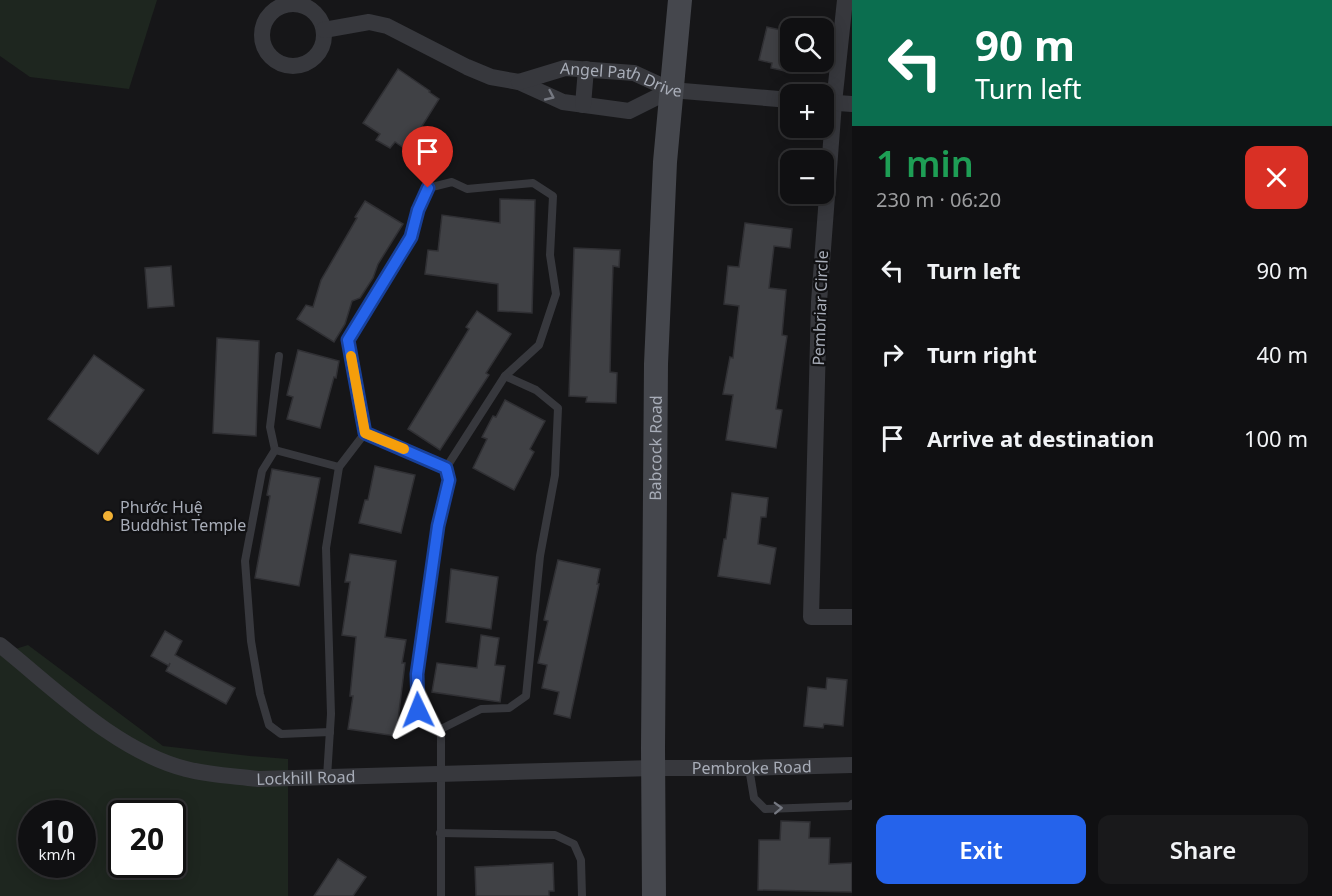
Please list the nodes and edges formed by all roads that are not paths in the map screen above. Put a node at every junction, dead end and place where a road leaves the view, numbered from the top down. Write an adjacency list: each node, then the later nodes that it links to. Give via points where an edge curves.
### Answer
1 (680, 0): 7 (main road, Babcock Road)
2 (845, 0): 6 (street, Pembriar Circle)
3 (324, 30): 5 (street, Angel Path Drive, via 369,22 387,26 467,67)
4 (586, 69): 5 (street, Angel Path Drive, via 565,68); 7 (street, Angel Path Drive, via 634,73); 11 (street)
5 (519, 82): 11 (street, Angel Path Drive, one-way to 11, via 563,102)
6 (832, 84)
7 (671, 90): 8 (street); 11 (street, Angel Path Drive, via 629,111); 24 (main road, Babcock Road, via 656,364)
8 (780, 99)
9 (834, 103): 10 (street)
10 (852, 104)
11 (583, 105)
12 (827, 138): 19 (street, Pembriar Circle, via 811,617)
13 (279, 356): 16 (lane, via 270,427)
14 (505, 376): 15 (lane, via 539,345 556,294 550,255 553,196 533,183 467,189 452,182 428,188 411,237 348,340); 18 (lane); 21 (lane, via 537,390 558,408 555,475 540,556 526,696 509,708 481,710)
15 (365, 433): 17 (lane); 18 (lane)
16 (275, 450): 17 (lane); 22 (lane, via 262,471 245,561 251,641 260,694 269,725 281,734)
17 (339, 467): 22 (lane, via 326,549)
18 (446, 468): 21 (lane, via 449,480 438,526 417,674 418,710)
19 (852, 617)
20 (0, 645): 27 (street, Lockhill Road, via 95,721 144,752 185,769 258,779)
21 (441, 729): 26 (lane)
22 (330, 732): 27 (lane)
23 (852, 765): 25 (street, Pembroke Road)
24 (653, 768): 25 (street, Pembroke Road); 26 (street, Lockhill Road); 32 (main road, Babcock Road)
25 (749, 768): 28 (lane, one-way to 28, via 754,798 765,809)
26 (439, 774): 27 (street, Lockhill Road); 29 (lane)
27 (327, 777)
28 (852, 804)
29 (440, 833): 30 (lane); 31 (lane, via 555,835 574,844 578,852)
30 (441, 896)
31 (582, 896)
32 (654, 896)

